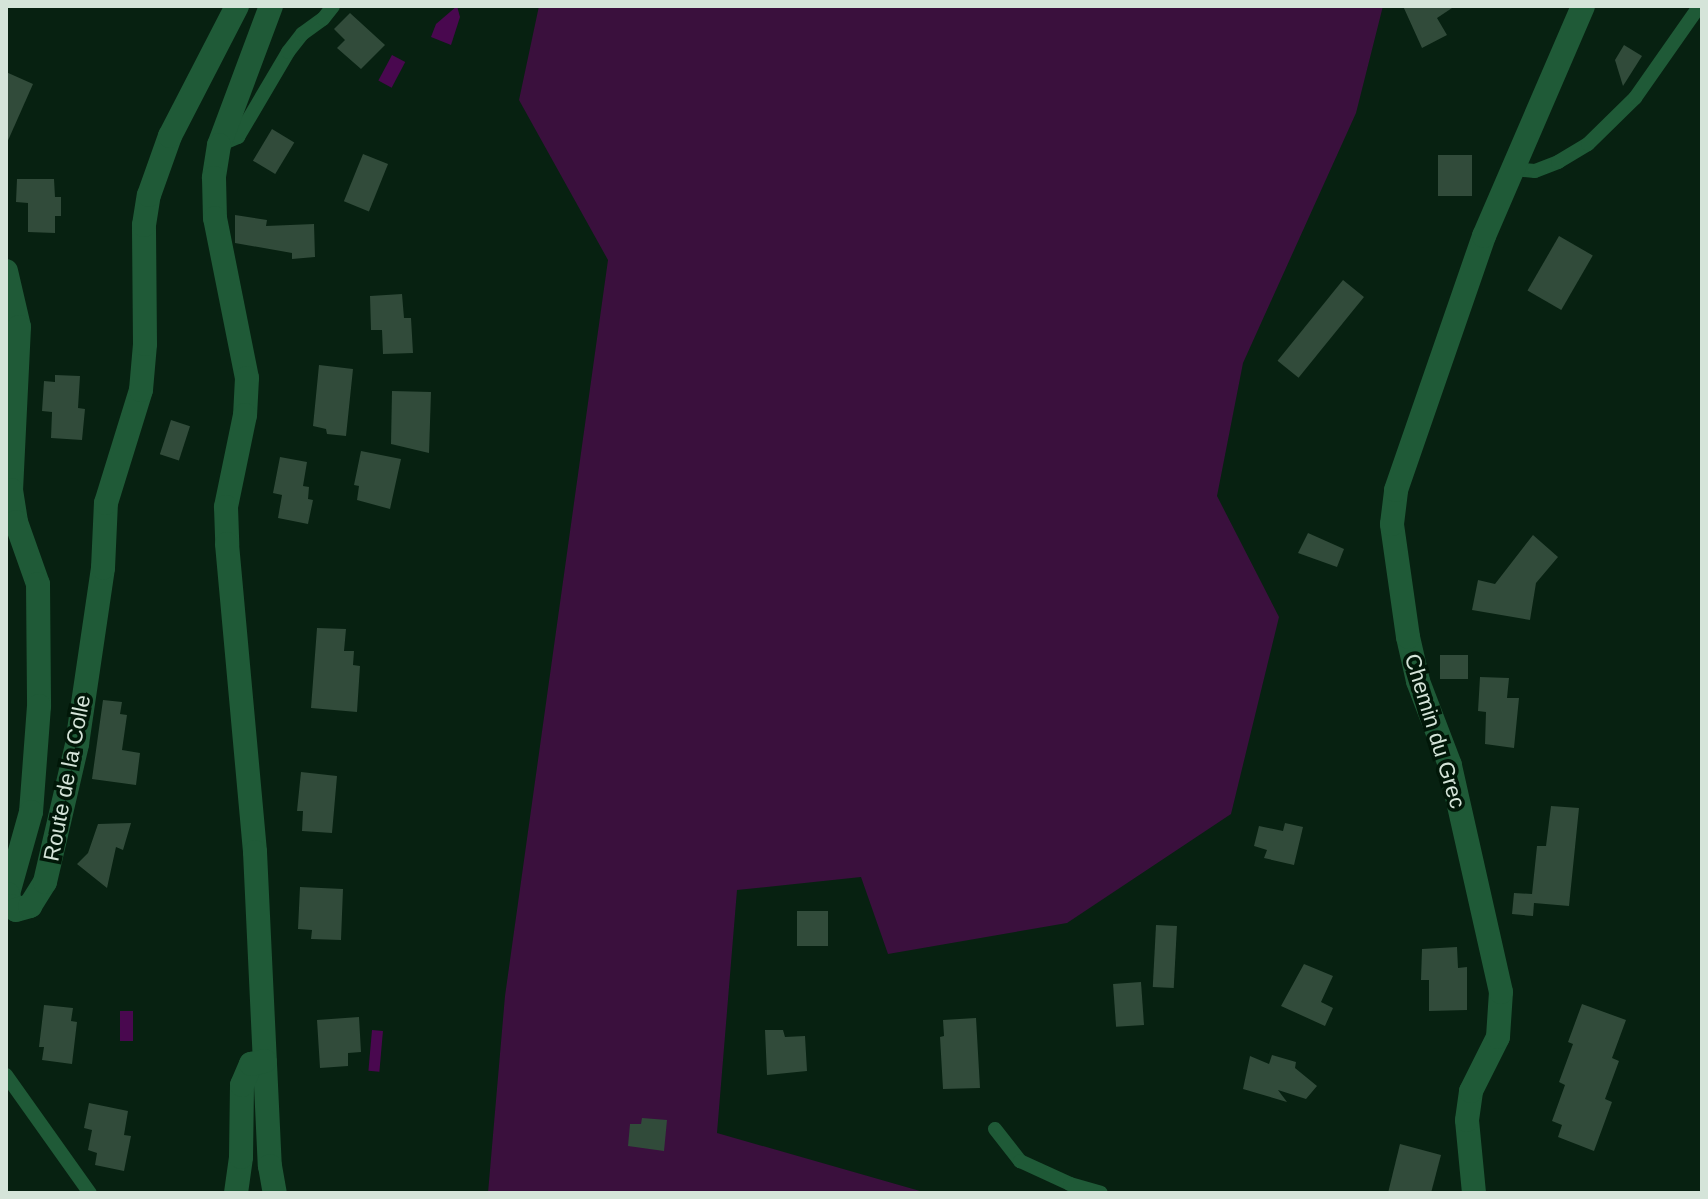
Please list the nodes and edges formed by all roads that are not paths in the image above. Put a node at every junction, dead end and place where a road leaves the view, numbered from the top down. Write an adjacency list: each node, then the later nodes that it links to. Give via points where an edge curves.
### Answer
1 (237, 6): 9 (street, Route de la Colle, via 170,136 149,195 141,390 106,503 103,568 77,744 45,882 30,906)
2 (271, 6): 6 (street)
3 (333, 6): 6 (lane, via 288,52 238,137)
4 (1583, 6): 7 (street, Chemin du Grec)
5 (1696, 11): 7 (lane, via 1635,98 1588,144 1535,171)
6 (219, 145): 10 (street, via 215,218 247,378 226,532 255,852)
7 (1513, 169): 17 (street, Chemin du Grec, via 1484,236 1396,490 1392,524 1418,681 1450,765 1501,992 1498,1037 1471,1091)
8 (6, 271): 9 (street, Route de la Colle, via 19,327 11,490 16,522 38,584 39,706 31,812)
9 (8, 909)
10 (265, 1061): 14 (street, via 251,1064 242,1085); 15 (street)
11 (6, 1075): 13 (lane)
12 (995, 1129): 16 (lane, via 1020,1161)
13 (90, 1193)
14 (236, 1193)
15 (275, 1193)
16 (1101, 1193)
17 (1474, 1193)

